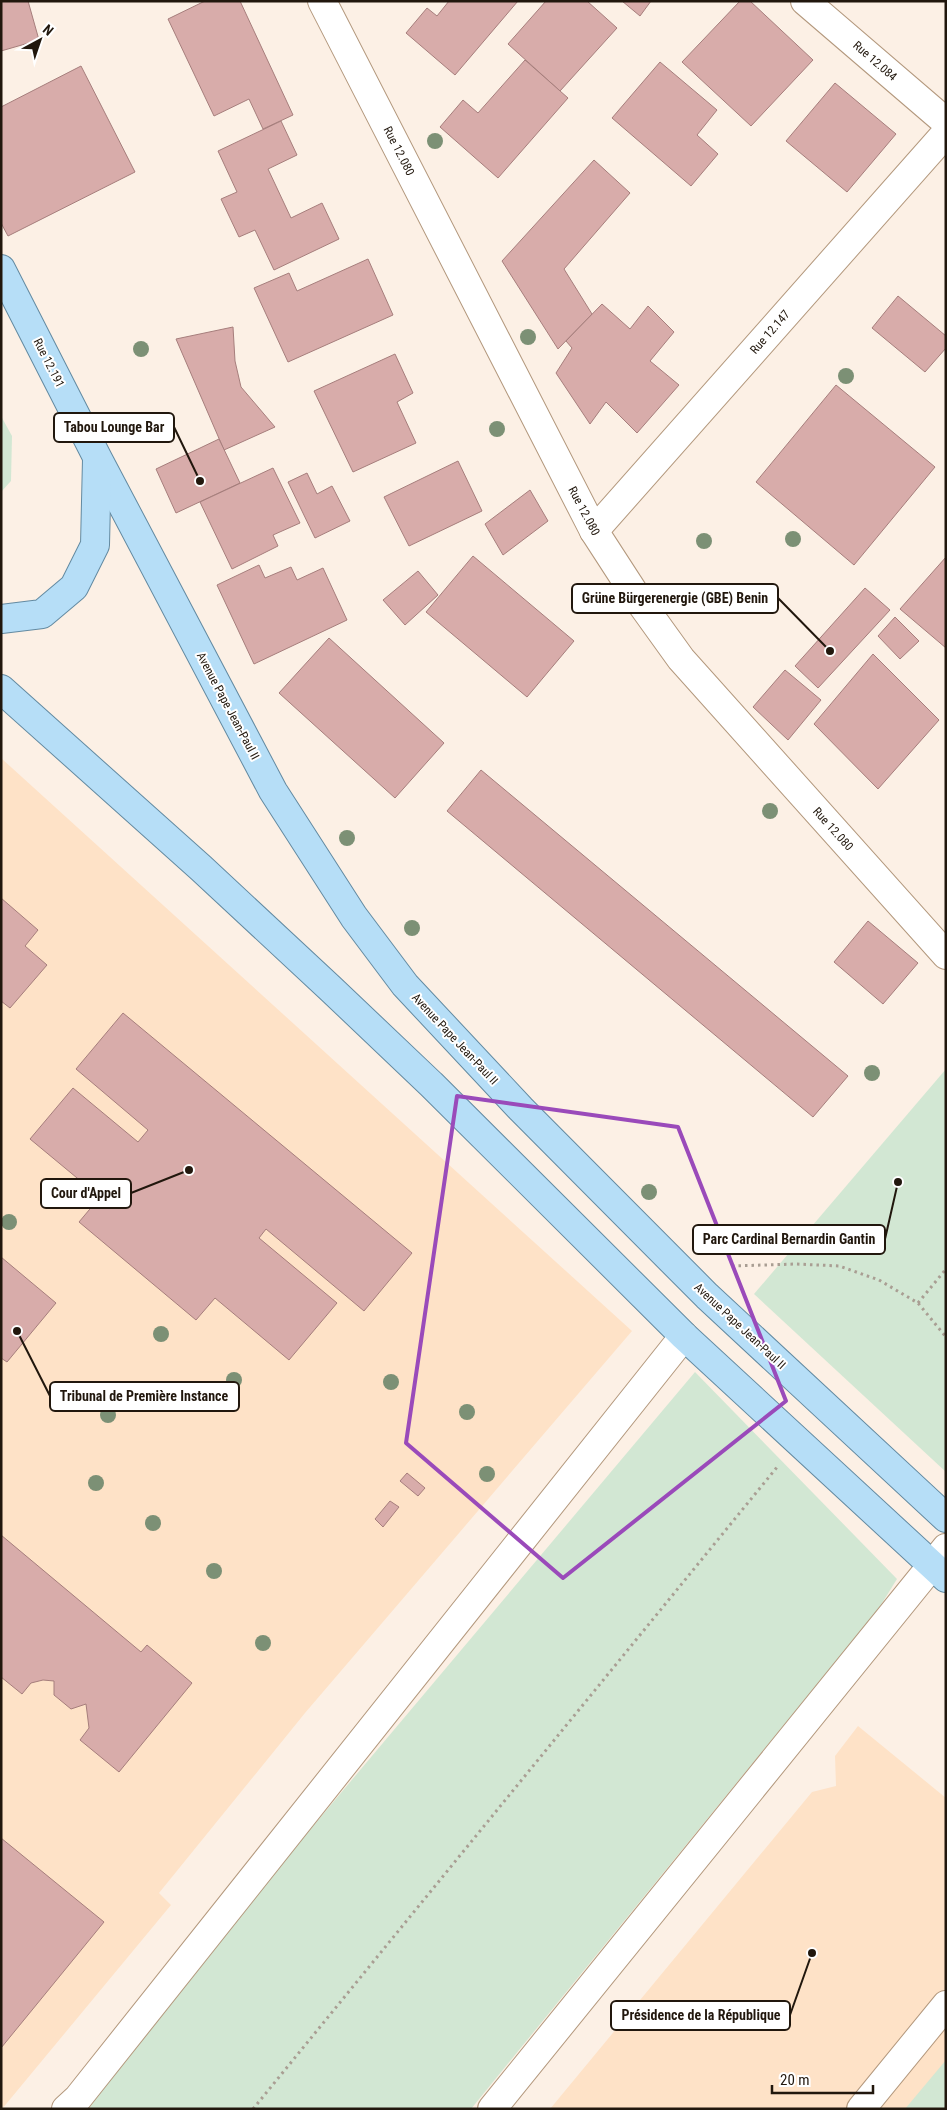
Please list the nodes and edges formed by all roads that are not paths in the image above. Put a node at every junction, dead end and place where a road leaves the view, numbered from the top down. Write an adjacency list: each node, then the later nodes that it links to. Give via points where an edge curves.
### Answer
1 (322, 1): 7 (street, Rue 12.080)
2 (805, 1): 3 (street, Rue 12.084)
3 (946, 122)
4 (946, 133): 7 (street, Rue 12.147)
5 (1, 269): 6 (main road, Rue 12.191)
6 (97, 457): 8 (main road, via 95,545 74,587 42,614); 12 (main road, Avenue Pape Jean-Paul II, via 285,812 354,917 405,985 521,1109 707,1296)
7 (594, 532): 10 (street, Rue 12.080, via 681,659)
8 (1, 619)
9 (1, 689): 11 (main road, via 202,868 431,1084)
10 (946, 954)
11 (684, 1336): 13 (main road, via 798,1442); 15 (street, via 84,2091)
12 (946, 1518)
13 (941, 1564): 16 (street)
14 (946, 2005): 17 (street)
15 (66, 2109)
16 (492, 2109)
17 (861, 2109)

